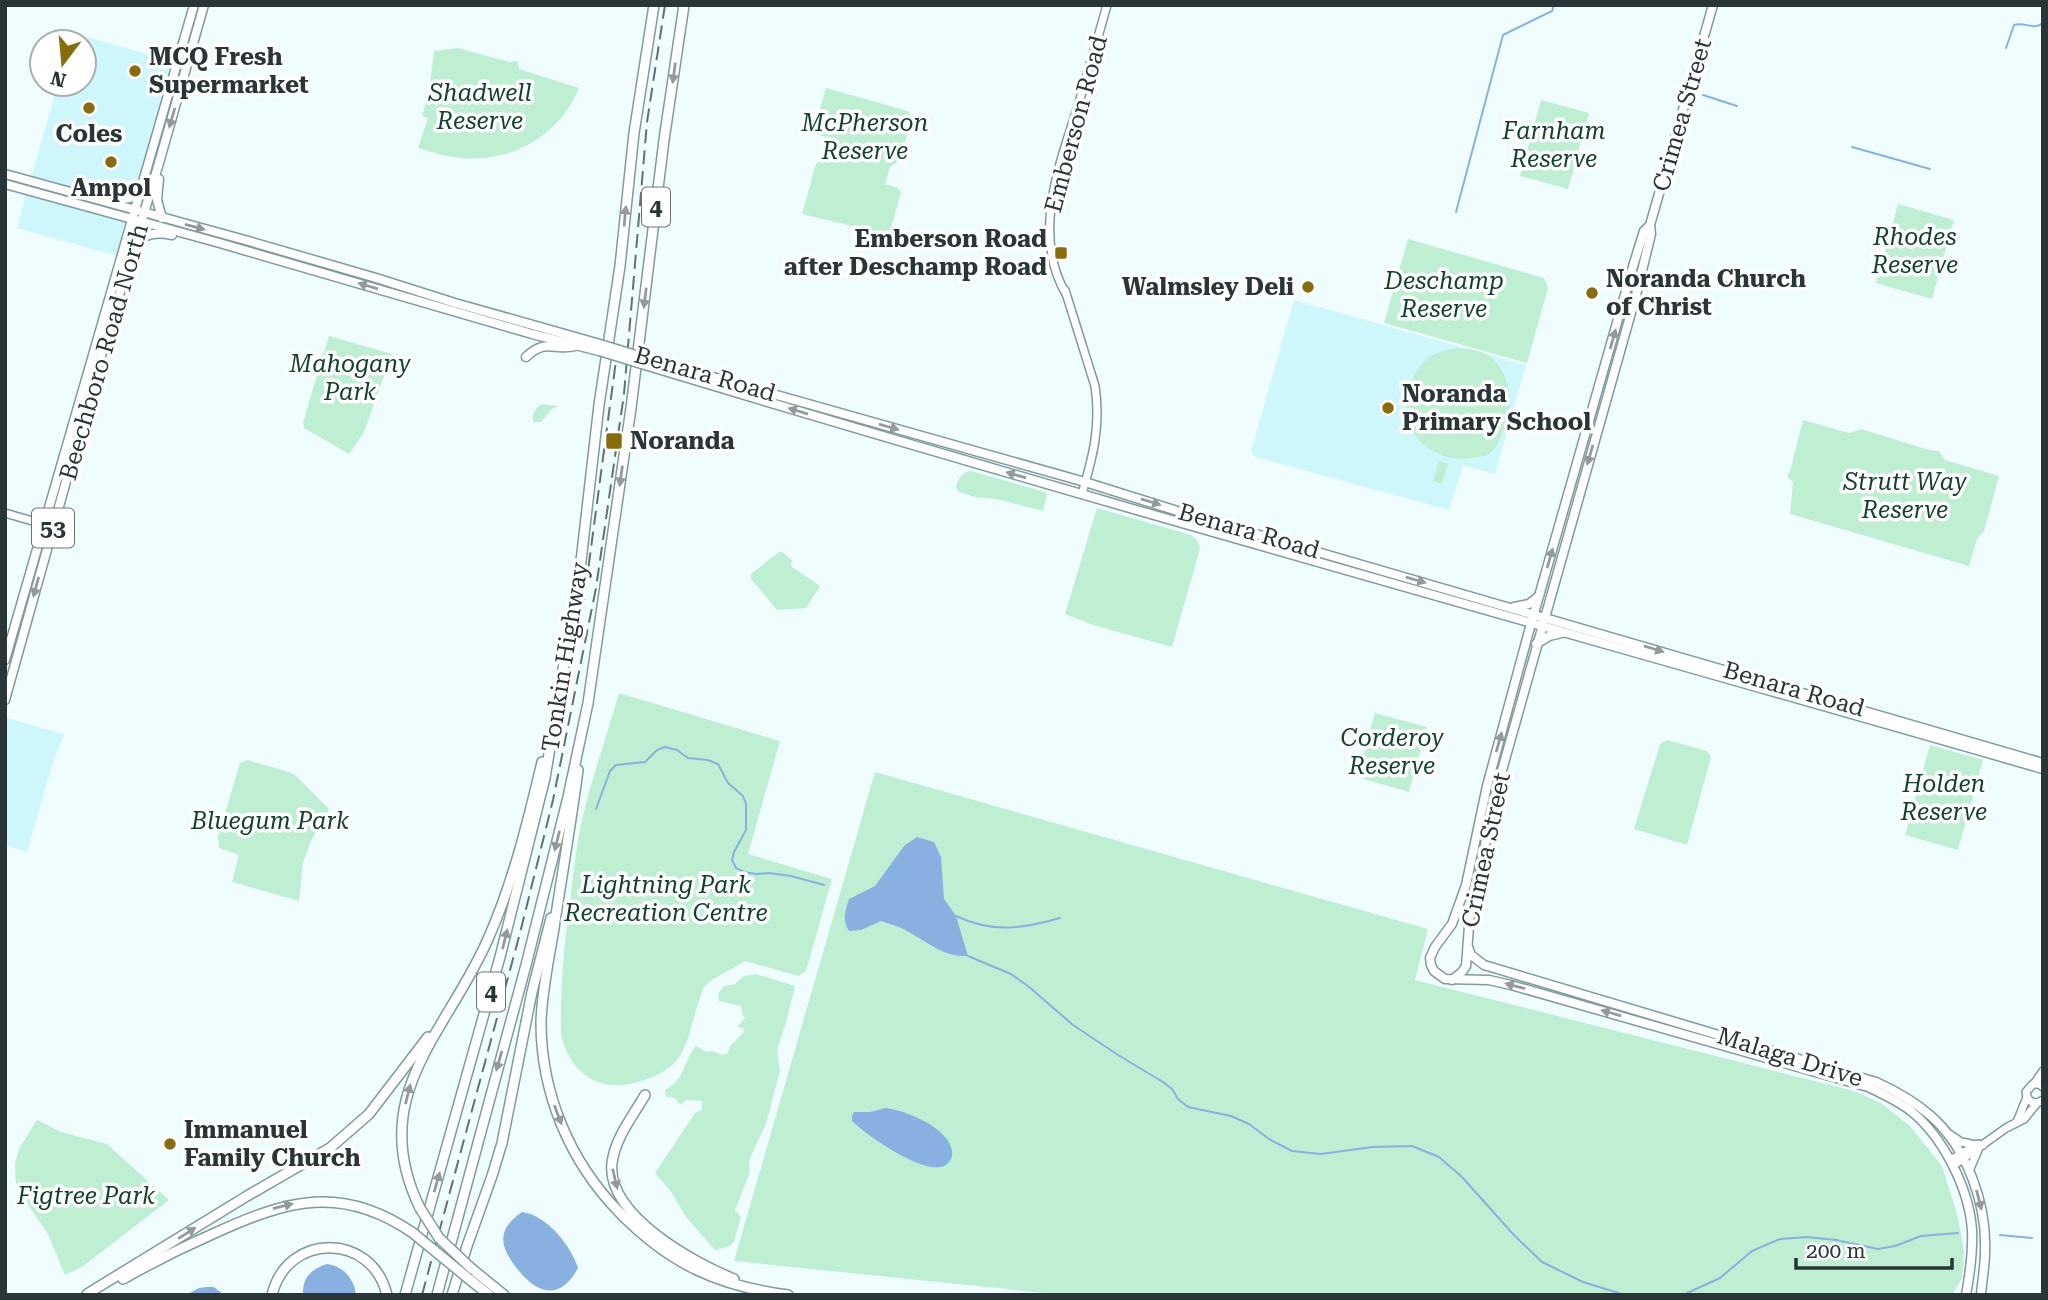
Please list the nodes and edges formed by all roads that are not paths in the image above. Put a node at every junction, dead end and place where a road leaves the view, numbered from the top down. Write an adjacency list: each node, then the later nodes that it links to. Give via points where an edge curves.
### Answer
1 (194, 5): 12 (main road, Beechboro Road North / 53)
2 (204, 5): 7 (main road, Beechboro Road North / 53, one-way to 7)
3 (654, 5): 51 (highway, Tonkin Highway / 4, one-way to 3)
4 (684, 5): 53 (highway, Tonkin Highway / 4, one-way to 53)
5 (1107, 5): 33 (street, Emberson Road, via 1052,196 1050,225 1051,243 1095,386 1097,433)
6 (1713, 5): 18 (main road, Crimea Street)
7 (164, 145): 15 (main road, Beechboro Road North / 53); 16 (main road, via 158,186)
8 (5, 174): 10 (main road, Benara Road)
9 (5, 184): 10 (main road, Benara Road)
10 (35, 187): 11 (main road, via 66,187); 13 (main road, Benara Road)
11 (81, 193): 12 (main road, via 120,199); 13 (main road); 14 (main road, Benara Road)
12 (140, 193): 14 (main road, Beechboro Road North / 53)
13 (70, 202): 17 (main road, Benara Road)
14 (135, 210): 15 (main road, Benara Road); 17 (main road, Beechboro Road North / 53)
15 (143, 218): 16 (main road, Benara Road); 17 (main road, Benara Road); 20 (main road, Beechboro Road North / 53); 21 (main road, Benara Road)
16 (162, 218): 19 (main road, Benara Road, one-way to 19)
17 (132, 220): 36 (main road, Beechboro Road North / 53)
18 (1650, 225): 37 (main road, Crimea Street, one-way to 37, via 1636,295); 38 (main road, Crimea Street, one-way to 18, via 1634,263)
19 (245, 240): 22 (main road, via 246,247); 23 (main road, Benara Road)
20 (136, 242): 21 (main road, via 143,236 164,234); 36 (main road, Beechboro Road North / 53)
21 (216, 242): 22 (main road, Benara Road)
22 (272, 258): 25 (main road, Benara Road, one-way to 22)
23 (410, 290): 24 (main road, Benara Road); 25 (main road, via 440,304)
24 (455, 303): 26 (main road, Benara Road, via 530,328); 28 (main road, Benara Road)
25 (437, 306): 26 (main road, Benara Road)
26 (532, 334): 27 (main road, Benara Road)
27 (578, 346): 28 (main road, Benara Road); 29 (main road, via 544,346)
28 (599, 348): 30 (main road, Benara Road, bridge)
29 (526, 357)
30 (649, 362): 31 (main road, Benara Road); 32 (main road, Benara Road, one-way to 30)
31 (851, 415): 32 (main road); 33 (main road, Benara Road, one-way to 33)
32 (848, 426): 34 (main road, Benara Road, one-way to 32)
33 (1085, 482): 34 (street, Emberson Road); 39 (main road, Benara Road, one-way to 39)
34 (1082, 494): 42 (main road, Benara Road)
35 (5, 513): 36 (street)
36 (49, 526): 41 (main road, Beechboro Road North / 53, one-way to 41); 46 (main road, Beechboro Road North / 53)
37 (1550, 594): 43 (main road, Crimea Street); 44 (main road, via 1552,609)
38 (1539, 596): 39 (main road, via 1524,606); 40 (main road, Crimea Street)
39 (1511, 607): 40 (main road, Benara Road)
40 (1534, 614): 43 (main road, Benara Road); 45 (main road, Crimea Street)
41 (28, 618): 46 (main road); 52 (main road, Beechboro Road North / 53)
42 (1513, 619): 45 (main road, Benara Road); 48 (main road)
43 (1543, 621): 44 (main road, Benara Road); 45 (main road, Benara Road); 47 (main road, Benara Road); 49 (main road, Crimea Street)
44 (1562, 622): 54 (main road, Benara Road, one-way to 54)
45 (1532, 624): 48 (main road, Crimea Street)
46 (15, 627): 50 (main road, Beechboro Road North / 53)
47 (1564, 633): 49 (main road); 55 (main road, Benara Road)
48 (1526, 643): 58 (main road, Crimea Street, one-way to 48, via 1439,976 1430,958 1463,896 1482,803)
49 (1536, 644): 57 (main road, Crimea Street, via 1491,812 1469,913)
50 (5, 660)
51 (561, 686): 59 (highway, via 531,809 497,919); 75 (highway, Tonkin Highway / 4, one-way to 51, via 500,957 545,778)
52 (5, 700)
53 (587, 703): 56 (highway); 76 (highway, Tonkin Highway / 4, one-way to 76, via 526,965)
54 (2043, 762)
55 (2043, 769)
56 (561, 879): 77 (highway, via 536,971 502,1143); 80 (highway, one-way to 80, via 543,997 542,1051 554,1107 568,1140 597,1188 665,1252 712,1278)
57 (1467, 944): 58 (main road, Crimea Street, via 1466,966); 67 (main road, Malaga Drive, via 1477,961 1495,968 1876,1082 1918,1106)
58 (1452, 979): 70 (main road, Malaga Drive, one-way to 58, via 1913,1113 1868,1087 1511,985)
59 (442, 1020): 72 (highway, one-way to 59, via 343,1138 380,1101); 79 (highway, one-way to 59, bridge, via 439,1238 411,1188 404,1160 403,1117 413,1076)
60 (2043, 1071): 61 (street)
61 (2034, 1084): 62 (street); 64 (street, via 2027,1089)
62 (2043, 1087)
63 (645, 1095): 81 (highway, one-way to 81, via 614,1156 615,1186 625,1204 657,1234 704,1266 746,1284)
64 (2027, 1097): 65 (street); 66 (street)
65 (2041, 1102): 66 (street)
66 (2017, 1122): 68 (street)
67 (1945, 1132): 68 (street); 69 (main road, Malaga Drive)
68 (1979, 1147): 69 (street); 71 (street)
69 (1962, 1157): 70 (street); 71 (main road, Malaga Drive)
70 (1952, 1163): 82 (main road, Malaga Drive, via 1970,1216 1972,1249)
71 (1969, 1171): 83 (main road, Malaga Drive, one-way to 83, via 1984,1230)
72 (87, 1294): 78 (highway, one-way to 78, bridge, via 230,1226 274,1209 310,1202 347,1204 382,1215 412,1233)
73 (272, 1295): 74 (highway, via 289,1263 304,1253 329,1247 355,1253 369,1262)
74 (387, 1295)
75 (405, 1295)
76 (437, 1295)
77 (452, 1295)
78 (489, 1295)
79 (504, 1295)
80 (788, 1295)
81 (794, 1295)
82 (1966, 1295)
83 (1981, 1295)

